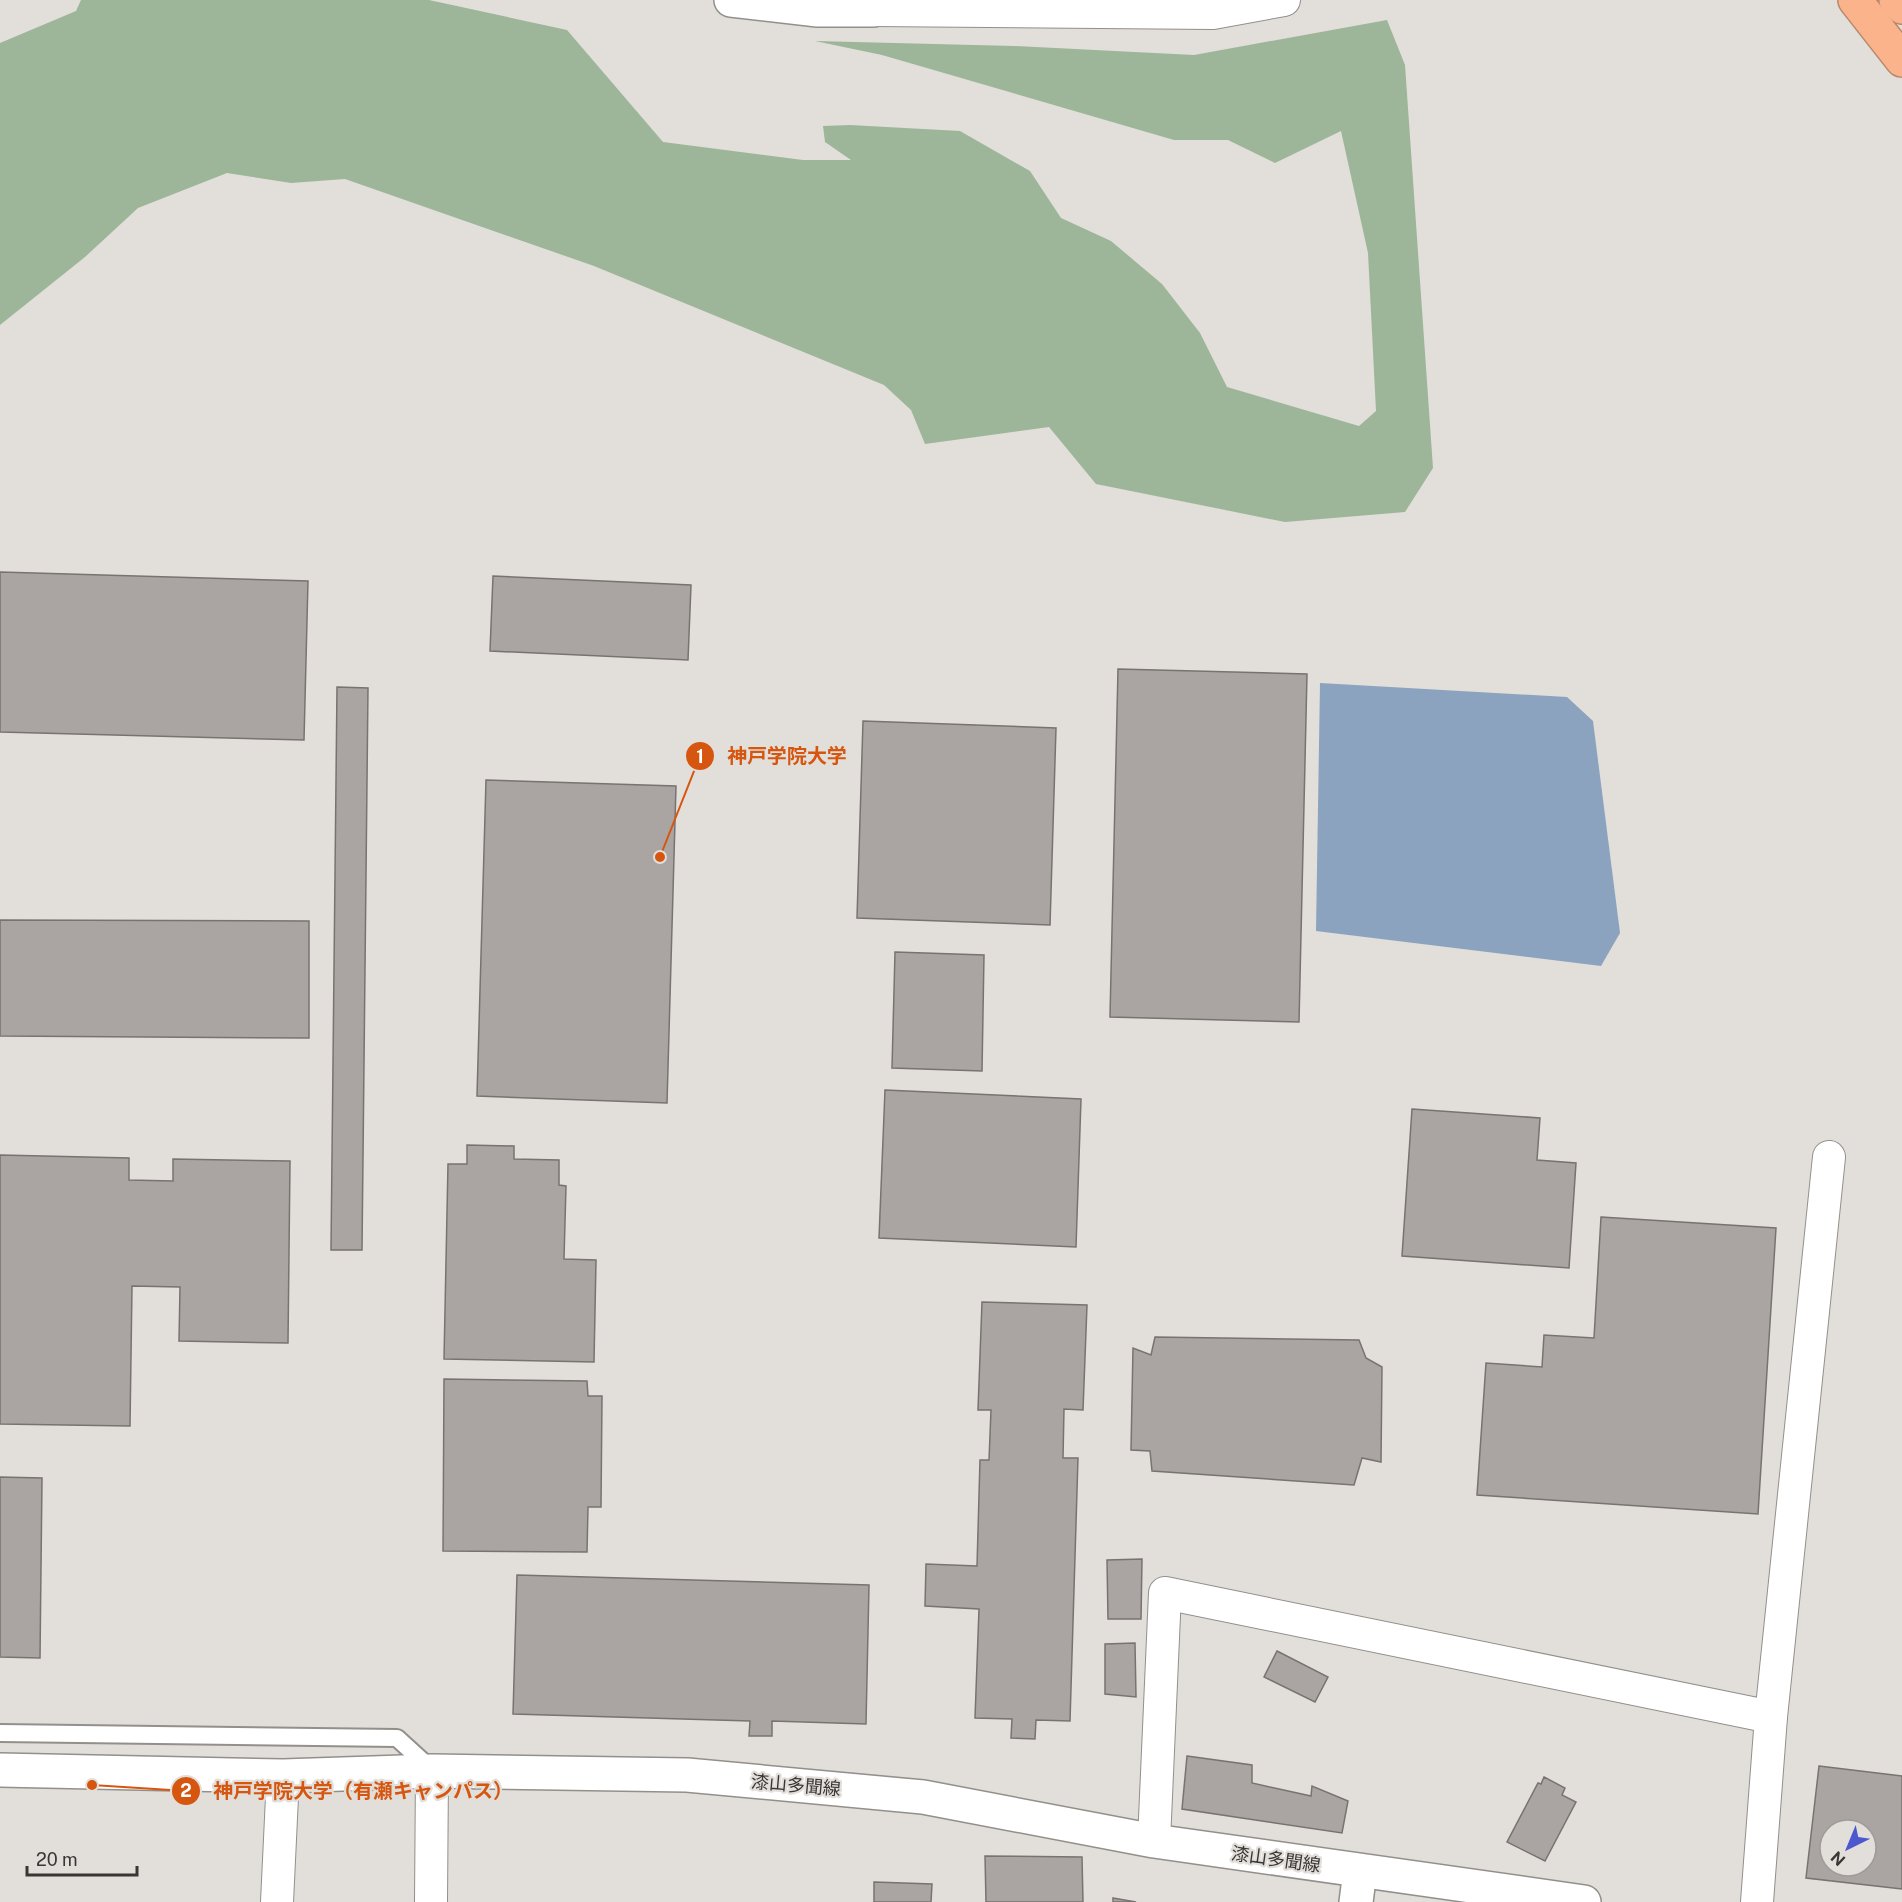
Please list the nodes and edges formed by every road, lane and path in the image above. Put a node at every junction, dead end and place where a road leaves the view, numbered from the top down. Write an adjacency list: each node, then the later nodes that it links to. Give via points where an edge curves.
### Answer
1 (731, 0): 5 (street, via 818,10)
2 (1284, 0): 5 (street, via 1213,13)
3 (1855, 0): 7 (highway)
4 (1896, 0): 6 (highway)
5 (876, 5)
6 (1902, 7)
7 (1902, 60)
8 (1829, 1156): 9 (street)
9 (1771, 1717): 14 (street, via 1165,1593); 19 (street)
10 (0, 1733): 12 (lane, via 397,1738)
11 (0, 1770): 13 (street, 漆山多聞線)
12 (432, 1771): 13 (street, 漆山多聞線); 14 (street, 漆山多聞線, via 687,1775 923,1797); 17 (street)
13 (283, 1776): 16 (street)
14 (1154, 1841): 15 (street, 漆山多聞線)
15 (1358, 1886): 18 (street, 漆山多聞線)
16 (277, 1902)
17 (431, 1902)
18 (1584, 1902)
19 (1757, 1902)

